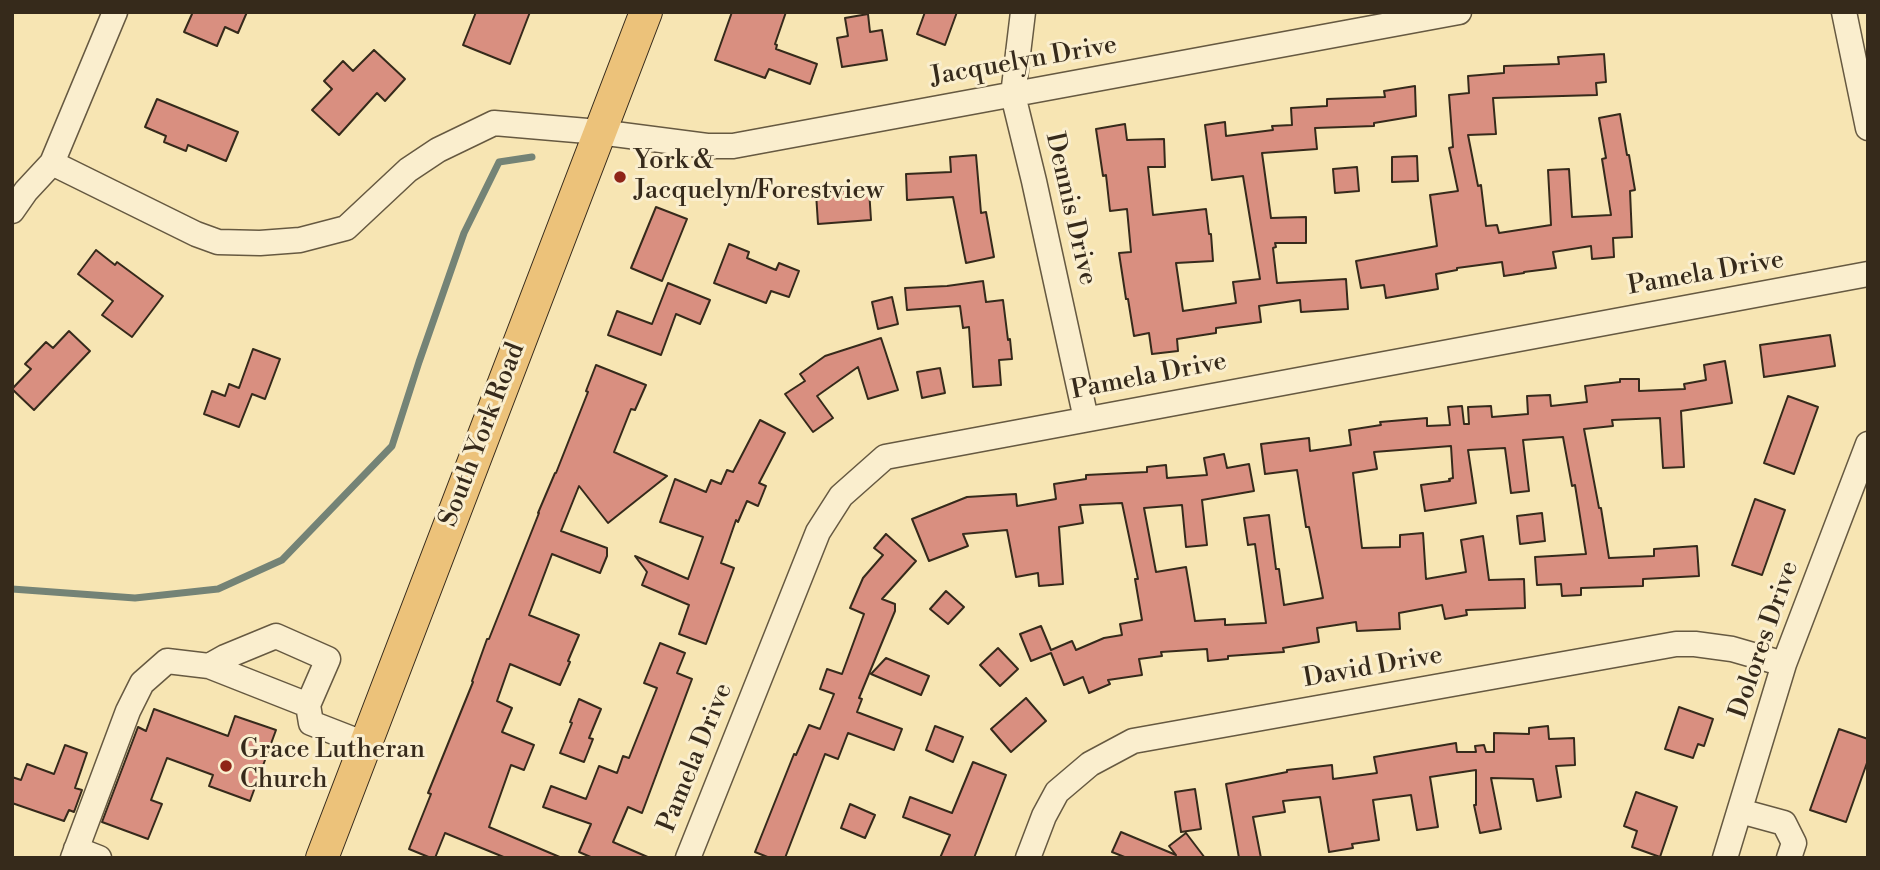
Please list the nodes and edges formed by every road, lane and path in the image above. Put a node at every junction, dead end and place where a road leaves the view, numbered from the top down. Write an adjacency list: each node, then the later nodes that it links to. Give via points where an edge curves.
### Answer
1 (115, 12): 9 (street)
2 (646, 12): 8 (main road, South York Road)
3 (1023, 12): 6 (street, Dennis Drive)
4 (1459, 12): 6 (street, Jacquelyn Drive)
5 (1844, 12): 7 (street)
6 (1013, 95): 8 (street, Jacquelyn Drive, via 733,146); 12 (street, Dennis Drive)
7 (1868, 128)
8 (599, 132): 9 (street, Jacquelyn Drive, via 494,123 408,170 346,228 300,240 260,243 218,242 196,234); 17 (main road, South York Road)
9 (52, 163): 10 (street)
10 (12, 211)
11 (1868, 274): 12 (street, Pamela Drive)
12 (1086, 419): 21 (street, Pamela Drive, via 885,457 841,496 818,532)
13 (1868, 443): 14 (street, Dolores Drive)
14 (1784, 664): 18 (street, Dolores Drive); 22 (street, David Drive, via 1732,649 1676,644 1133,741 1090,764 1058,792)
15 (209, 666): 16 (street); 16 (street, via 276,636 328,659); 19 (street, via 167,661 142,683 128,710)
16 (308, 705): 17 (street, via 311,723)
17 (365, 744): 20 (main road, South York Road)
18 (1740, 811): 23 (street, Dolores Drive); 24 (street, via 1784,823 1794,843)
19 (83, 855)
20 (322, 858)
21 (688, 858)
22 (1028, 858)
23 (1725, 858)
24 (1789, 858)

